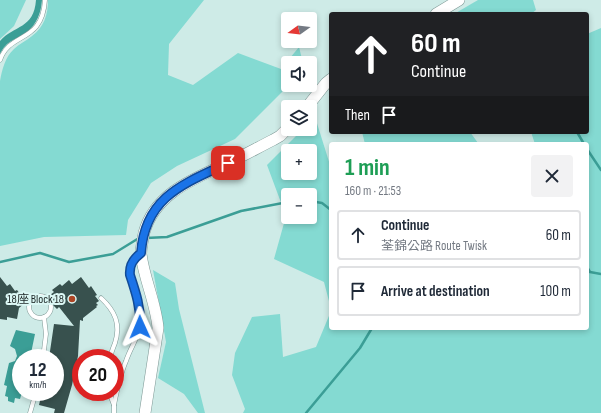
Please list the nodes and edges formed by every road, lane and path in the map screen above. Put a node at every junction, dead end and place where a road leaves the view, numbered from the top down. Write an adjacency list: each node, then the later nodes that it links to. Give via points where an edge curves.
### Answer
1 (45, 0): 4 (lane, via 43,15 34,29 9,45)
2 (459, 0): 3 (main road)
3 (439, 12)
4 (0, 60)
5 (329, 81): 6 (main road)
6 (313, 100)
7 (281, 135): 8 (main road, via 172,192 155,209 147,224)
8 (141, 253): 15 (lane, via 134,258 130,266 130,275 139,303 140,327 118,381); 18 (main road, via 158,328)
9 (101, 298): 12 (lane, via 116,318 118,330)
10 (44, 317): 10 (lane, via 37,318 29,310 30,302 35,297 42,297 48,301 50,308); 11 (lane)
11 (44, 349)
12 (113, 349)
13 (33, 401): 16 (lane)
14 (112, 401): 15 (lane)
15 (114, 405): 17 (lane)
16 (30, 413)
17 (114, 413)
18 (145, 413)

